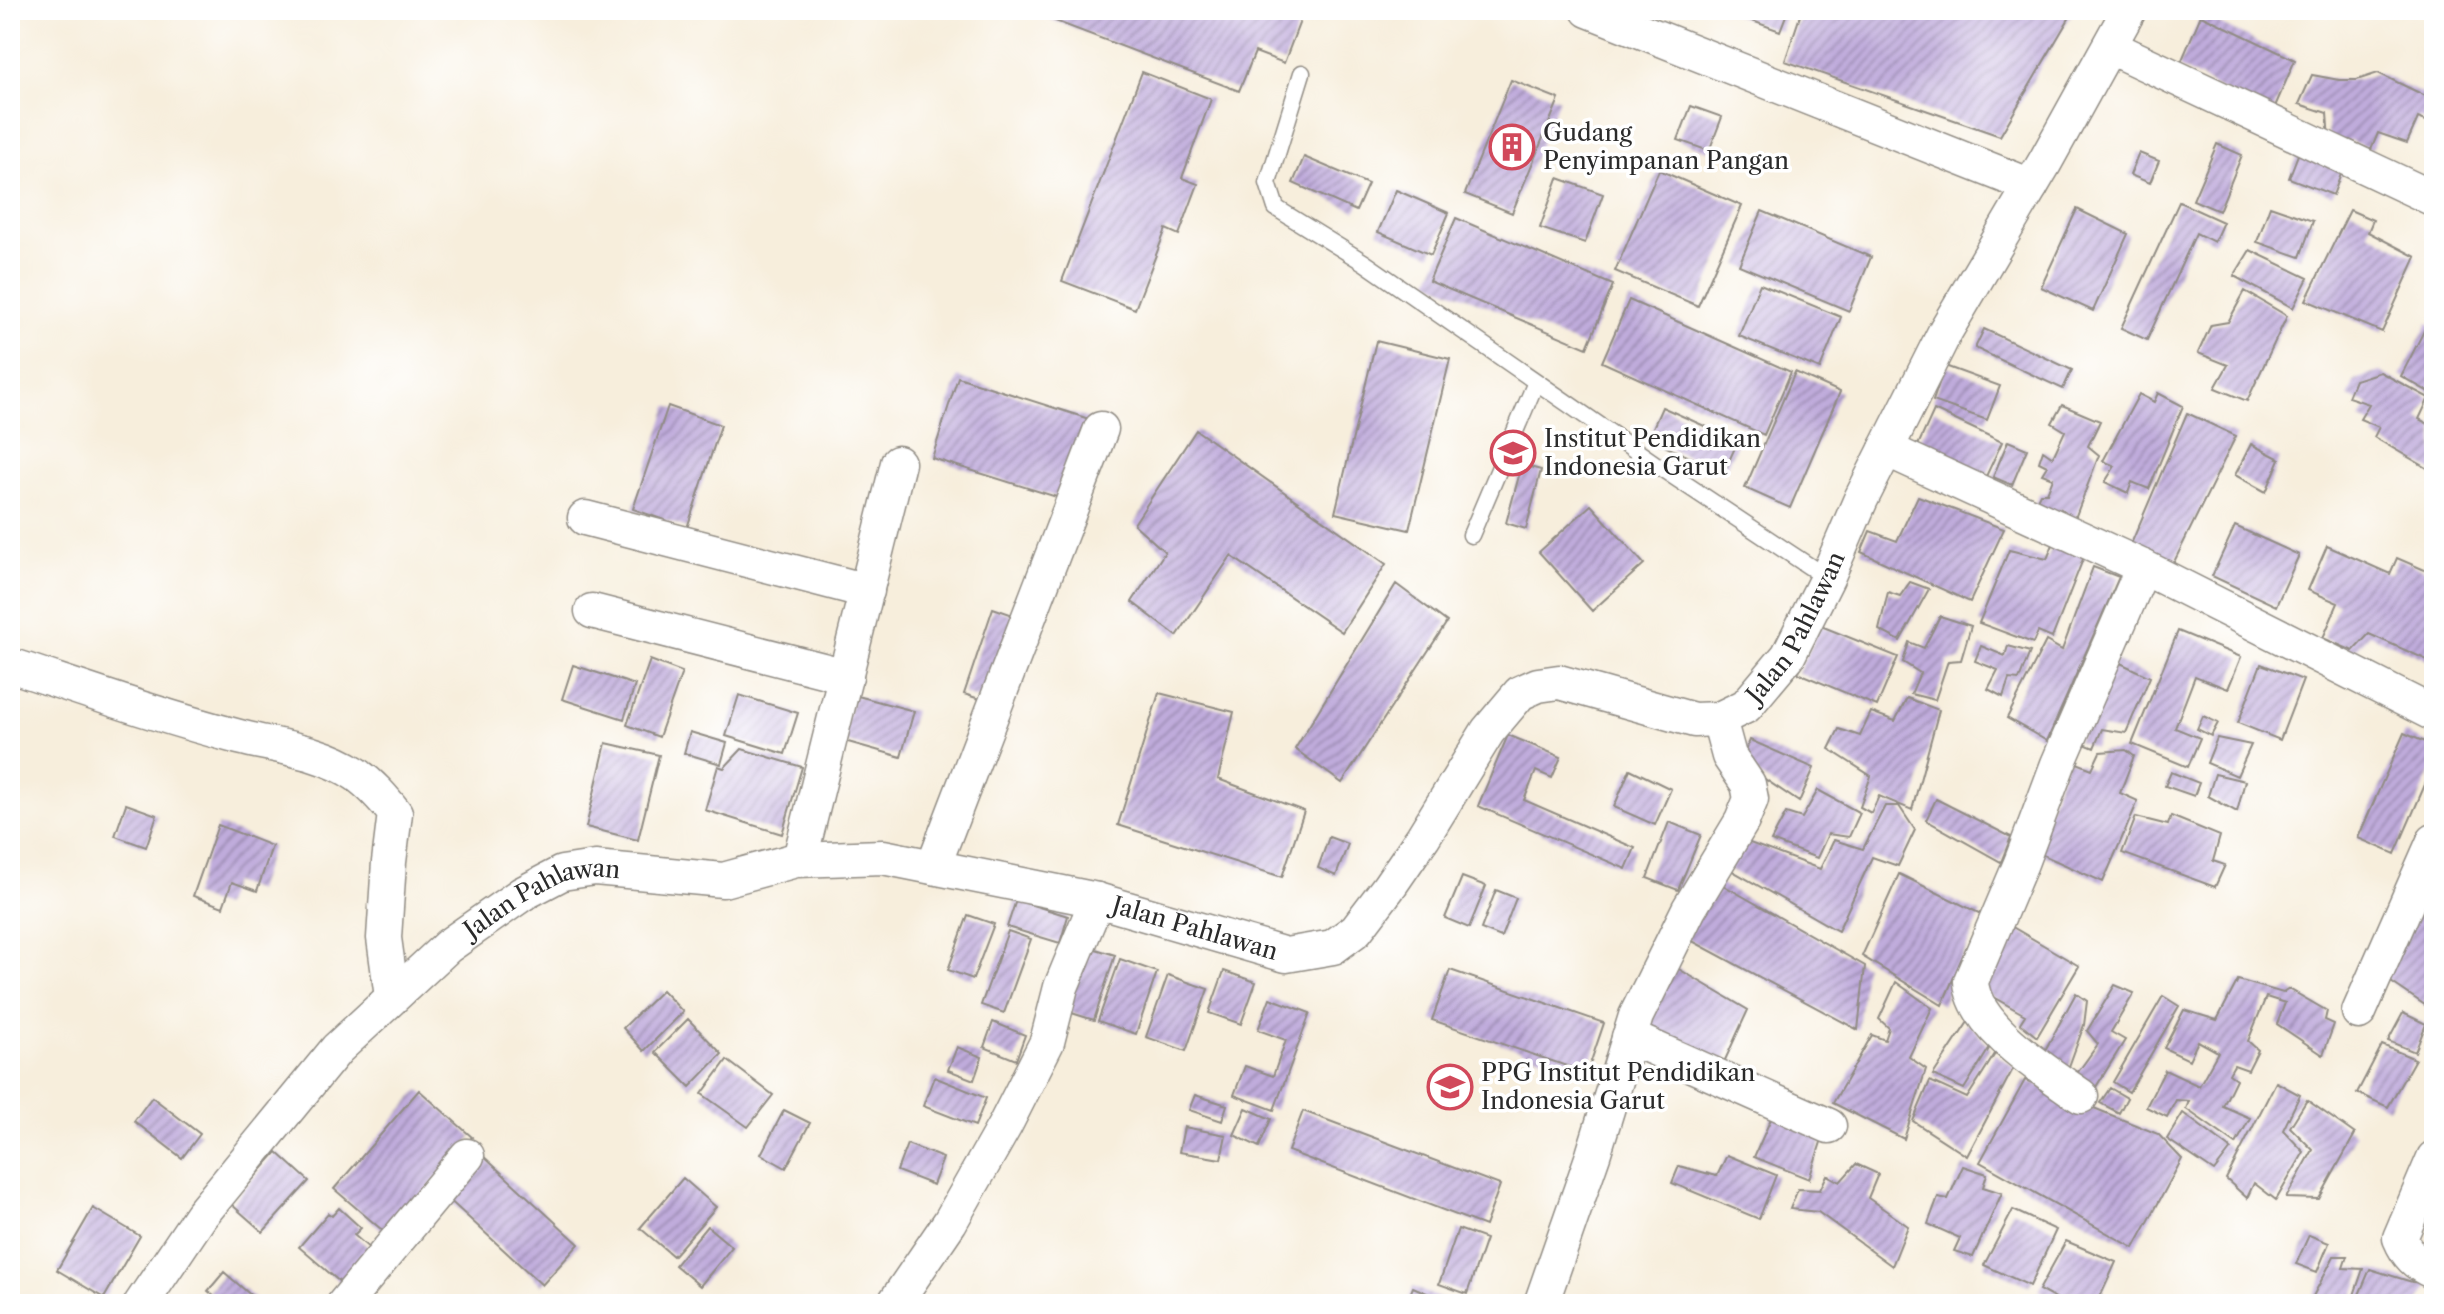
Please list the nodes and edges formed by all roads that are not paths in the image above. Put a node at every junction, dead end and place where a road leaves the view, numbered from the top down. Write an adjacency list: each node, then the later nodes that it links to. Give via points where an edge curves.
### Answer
1 (1588, 10): 5 (street)
2 (2129, 10): 3 (street, Jalan Pahlawan)
3 (2110, 47): 5 (street, Jalan Pahlawan); 6 (street)
4 (1302, 73): 7 (lane, via 1268,183 1276,208)
5 (2031, 186): 9 (street, Jalan Pahlawan, via 1946,330)
6 (2434, 199)
7 (1536, 382): 12 (lane); 14 (lane)
8 (1101, 429): 23 (street)
9 (1886, 449): 13 (street); 14 (street, Jalan Pahlawan)
10 (898, 463): 15 (street)
11 (585, 518): 15 (street)
12 (1471, 535)
13 (2143, 567): 19 (street); 28 (street, via 1971,981 1976,1003 2012,1047)
14 (1827, 578): 20 (street, Jalan Pahlawan, via 1788,656 1746,706)
15 (867, 591): 18 (street)
16 (592, 611): 18 (street)
17 (10, 665): 25 (street, via 240,737 301,750 356,774 380,793 395,813 384,938)
18 (846, 676): 22 (street)
19 (2434, 714)
20 (1719, 719): 24 (street, Jalan Pahlawan, via 1694,720 1559,682 1520,693 1488,731 1388,888 1356,930 1333,947 1286,955); 27 (street, via 1729,756 1748,784 1751,799 1689,909)
21 (2434, 841): 26 (street)
22 (800, 859): 23 (street, Jalan Pahlawan, via 883,857); 25 (street, Jalan Pahlawan, via 723,880 595,868 562,873 448,946)
23 (933, 867): 24 (street, Jalan Pahlawan)
24 (1097, 900): 35 (street, via 1061,987 1047,1042 950,1222)
25 (392, 997): 33 (street, Jalan Pahlawan, via 337,1049 249,1156)
26 (2359, 1012)
27 (1629, 1037): 29 (street); 36 (street)
28 (2081, 1096)
29 (1829, 1126)
30 (467, 1156): 34 (street)
31 (2434, 1158): 32 (street, via 2400,1238 2407,1255)
32 (2434, 1272)
33 (141, 1304)
34 (344, 1304)
35 (894, 1304)
36 (1541, 1304)

